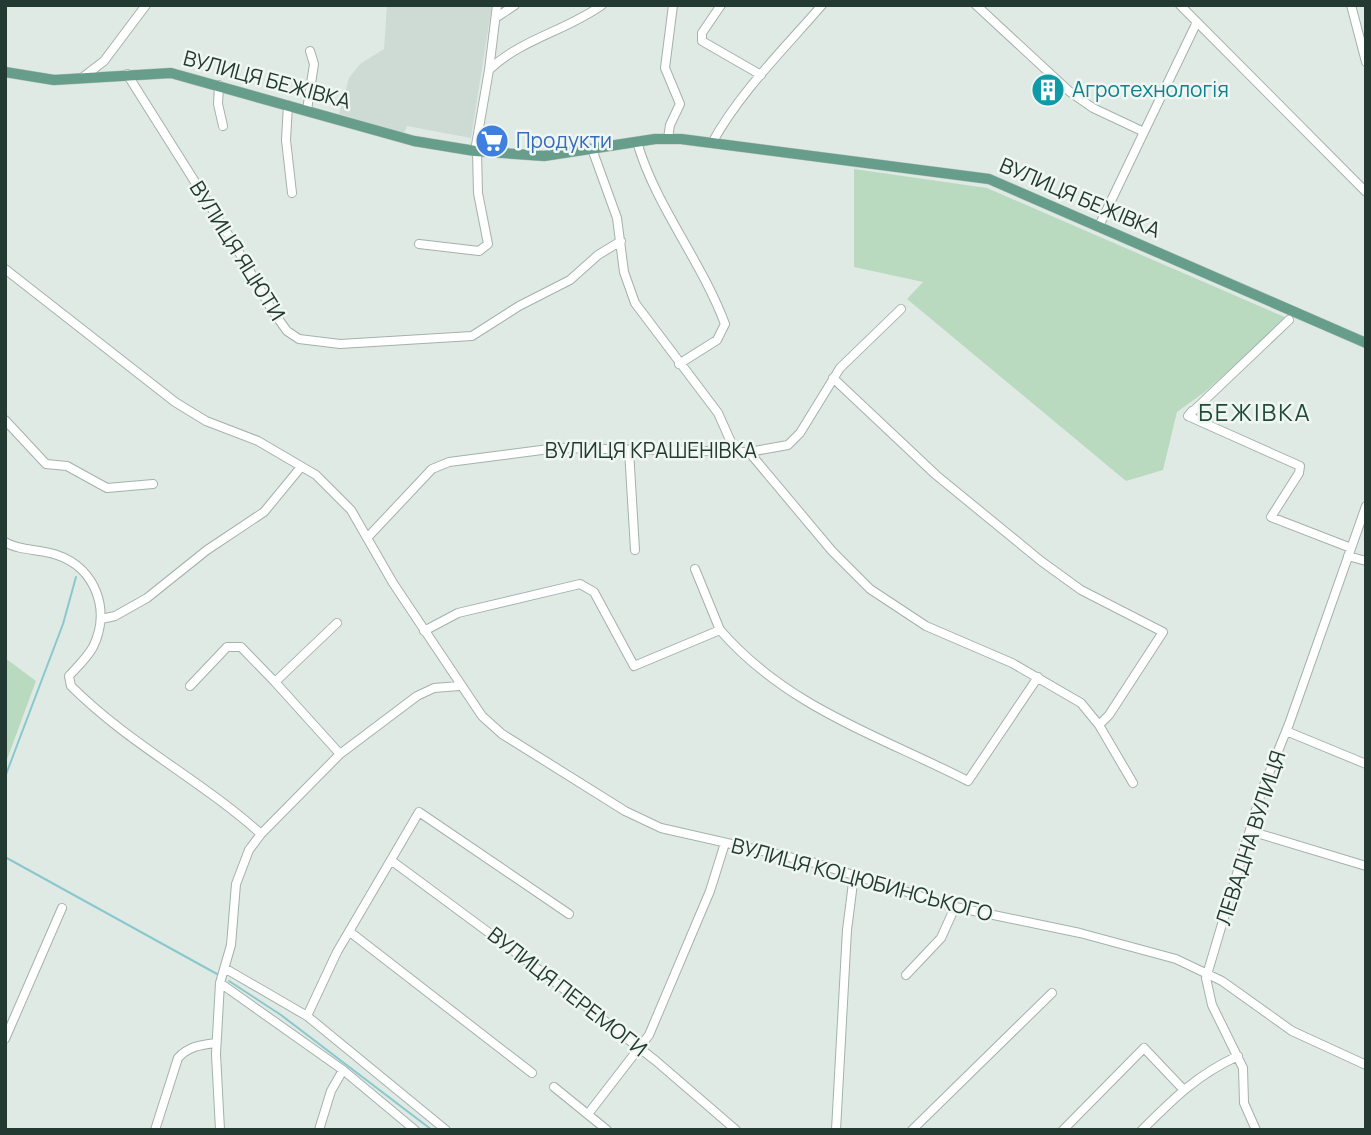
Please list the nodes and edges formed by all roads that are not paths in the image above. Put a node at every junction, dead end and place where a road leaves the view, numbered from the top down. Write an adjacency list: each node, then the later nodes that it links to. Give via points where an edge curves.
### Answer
1 (146, 5): 19 (street, via 104,61)
2 (497, 5): 11 (street)
3 (515, 5): 11 (street)
4 (602, 5): 15 (street, via 559,32 521,45)
5 (673, 5): 25 (street, via 665,68 680,104)
6 (721, 5): 18 (street, via 702,33 702,41)
7 (822, 5): 18 (street)
8 (976, 5): 24 (street, via 1070,92)
9 (1180, 5): 12 (street)
10 (1351, 5): 14 (street)
11 (497, 17): 15 (street)
12 (1197, 22): 24 (street); 30 (street)
13 (310, 51): 22 (street, via 314,64)
14 (1366, 62)
15 (489, 69): 29 (street)
16 (5, 72): 19 (main road, ВУЛИЦЯ БЕЖІВКА)
17 (127, 74): 19 (main road, ВУЛИЦЯ БЕЖІВКА); 20 (main road, ВУЛИЦЯ БЕЖІВКА, via 171,73); 33 (street, ВУЛИЦЯ ЯЦЮТИ, via 271,310 299,339 340,344 472,336 570,280)
18 (761, 75): 27 (street)
19 (81, 79)
20 (219, 85): 21 (main road, ВУЛИЦЯ БЕЖІВКА); 23 (street)
21 (288, 105): 22 (main road, ВУЛИЦЯ БЕЖІВКА); 31 (street, via 286,140)
22 (307, 110): 29 (main road, ВУЛИЦЯ БЕЖІВКА, via 414,141)
23 (223, 126)
24 (1144, 132): 32 (street)
25 (668, 138): 26 (main road, ВУЛИЦЯ БЕЖІВКА); 27 (main road, ВУЛИЦЯ БЕЖІВКА)
26 (637, 142): 28 (main road, ВУЛИЦЯ БЕЖІВКА); 39 (street, via 662,206 725,324 717,340)
27 (712, 143): 32 (main road, ВУЛИЦЯ БЕЖІВКА, via 989,179)
28 (592, 149): 29 (main road, ВУЛИЦЯ БЕЖІВКА, via 544,156); 33 (street)
29 (476, 151): 34 (street, via 488,244 479,251)
30 (1366, 192)
31 (292, 193)
32 (1099, 226): 38 (main road, ВУЛИЦЯ БЕЖІВКА)
33 (621, 241): 39 (street, via 624,272 635,303)
34 (419, 244)
35 (5, 269): 45 (street, ВУЛИЦЯ КОЦЮБИНСЬКОГО, via 175,402)
36 (901, 309): 40 (street, ВУЛИЦЯ КРАШЕНІВКА)
37 (1289, 320): 51 (street, via 1190,414 1300,466 1271,517)
38 (1366, 344)
39 (679, 363): 43 (street, via 718,413)
40 (833, 378): 44 (street, ВУЛИЦЯ КРАШЕНІВКА, via 794,440 780,448); 62 (street, via 936,475 1041,561 1081,590 1163,632)
41 (5, 420): 46 (street, via 46,464 67,466 107,488)
42 (629, 450): 43 (street, ВУЛИЦЯ КРАШЕНІВКА); 48 (street, ВУЛИЦЯ КРАШЕНІВКА, via 557,448 449,462 432,470); 50 (street)
43 (735, 451): 44 (street, ВУЛИЦЯ КРАШЕНІВКА)
44 (748, 452): 58 (street, via 870,589 926,625)
45 (301, 467): 48 (street, ВУЛИЦЯ КОЦЮБИНСЬКОГО, via 316,475 351,510); 54 (street, via 264,512 147,598)
46 (153, 484)
47 (1366, 506): 51 (street, ЛЕВАДНА ВУЛИЦЯ)
48 (367, 538): 57 (street, ВУЛИЦЯ КОЦЮБИНСЬКОГО)
49 (5, 542): 54 (street, via 59,555 76,564 100,601)
50 (635, 550)
51 (1349, 552): 52 (street); 63 (street, ЛЕВАДНА ВУЛИЦЯ)
52 (1366, 561)
53 (695, 569): 56 (street)
54 (101, 619): 68 (street, via 92,648 69,676 71,687 144,749 231,806)
55 (337, 623): 59 (street)
56 (720, 630): 57 (street, via 634,666 594,592 580,584 458,613); 58 (street, via 769,678 808,704 968,781)
57 (424, 631): 61 (street, ВУЛИЦЯ КОЦЮБИНСЬКОГО)
58 (1038, 677): 62 (street, via 1081,703)
59 (275, 682): 60 (street, via 234,645); 64 (street)
60 (190, 685)
61 (459, 687): 64 (street, via 434,688 417,696); 69 (street, ВУЛИЦЯ КОЦЮБИНСЬКОГО, via 502,734 625,811 661,828)
62 (1099, 725): 66 (street)
63 (1286, 731): 65 (street); 67 (street, ЛЕВАДНА ВУЛИЦЯ)
64 (340, 754): 68 (street)
65 (1366, 764)
66 (1133, 783)
67 (1250, 831): 71 (street); 78 (street, ЛЕВАДНА ВУЛИЦЯ)
68 (261, 834): 77 (street, via 249,850 236,884)
69 (725, 842): 72 (street, ВУЛИЦЯ КОЦЮБИНСЬКОГО); 85 (street, via 710,891)
70 (393, 861): 75 (street, via 419,812); 76 (street); 85 (street, ВУЛИЦЯ ПЕРЕМОГИ)
71 (1366, 866)
72 (854, 875): 73 (street, ВУЛИЦЯ КОЦЮБИНСЬКОГО); 100 (street)
73 (955, 907): 78 (street, ВУЛИЦЯ КОЦЮБИНСЬКОГО, via 1146,949); 79 (street, via 941,938)
74 (62, 908): 83 (street)
75 (569, 914)
76 (350, 932): 82 (street); 89 (street)
77 (226, 969): 80 (street); 82 (street)
78 (1208, 973): 86 (street, ЛЕВАДНА ВУЛИЦЯ, via 1206,988 1212,1005); 87 (street, ВУЛИЦЯ КОЦЮБИНСЬКОГО, via 1292,1031)
79 (906, 975)
80 (220, 983): 84 (street); 88 (street)
81 (1052, 993): 101 (street)
82 (307, 1016): 97 (street)
83 (5, 1039)
84 (216, 1043): 93 (street, via 197,1045 178,1058); 94 (street)
85 (640, 1049): 92 (street); 99 (street, ВУЛИЦЯ ПЕРЕМОГИ)
86 (1238, 1056): 91 (street); 104 (street, ЛЕВАДНА ВУЛИЦЯ, via 1244,1103)
87 (1366, 1065)
88 (343, 1070): 95 (street); 96 (street)
89 (532, 1073)
90 (554, 1087): 92 (street)
91 (1182, 1088): 102 (street, via 1144,1048); 103 (street)
92 (588, 1114): 98 (street)
93 (155, 1130)
94 (220, 1130)
95 (319, 1130)
96 (415, 1130)
97 (446, 1130)
98 (607, 1130)
99 (736, 1130)
100 (836, 1130)
101 (912, 1130)
102 (1063, 1130)
103 (1142, 1130)
104 (1256, 1130)

